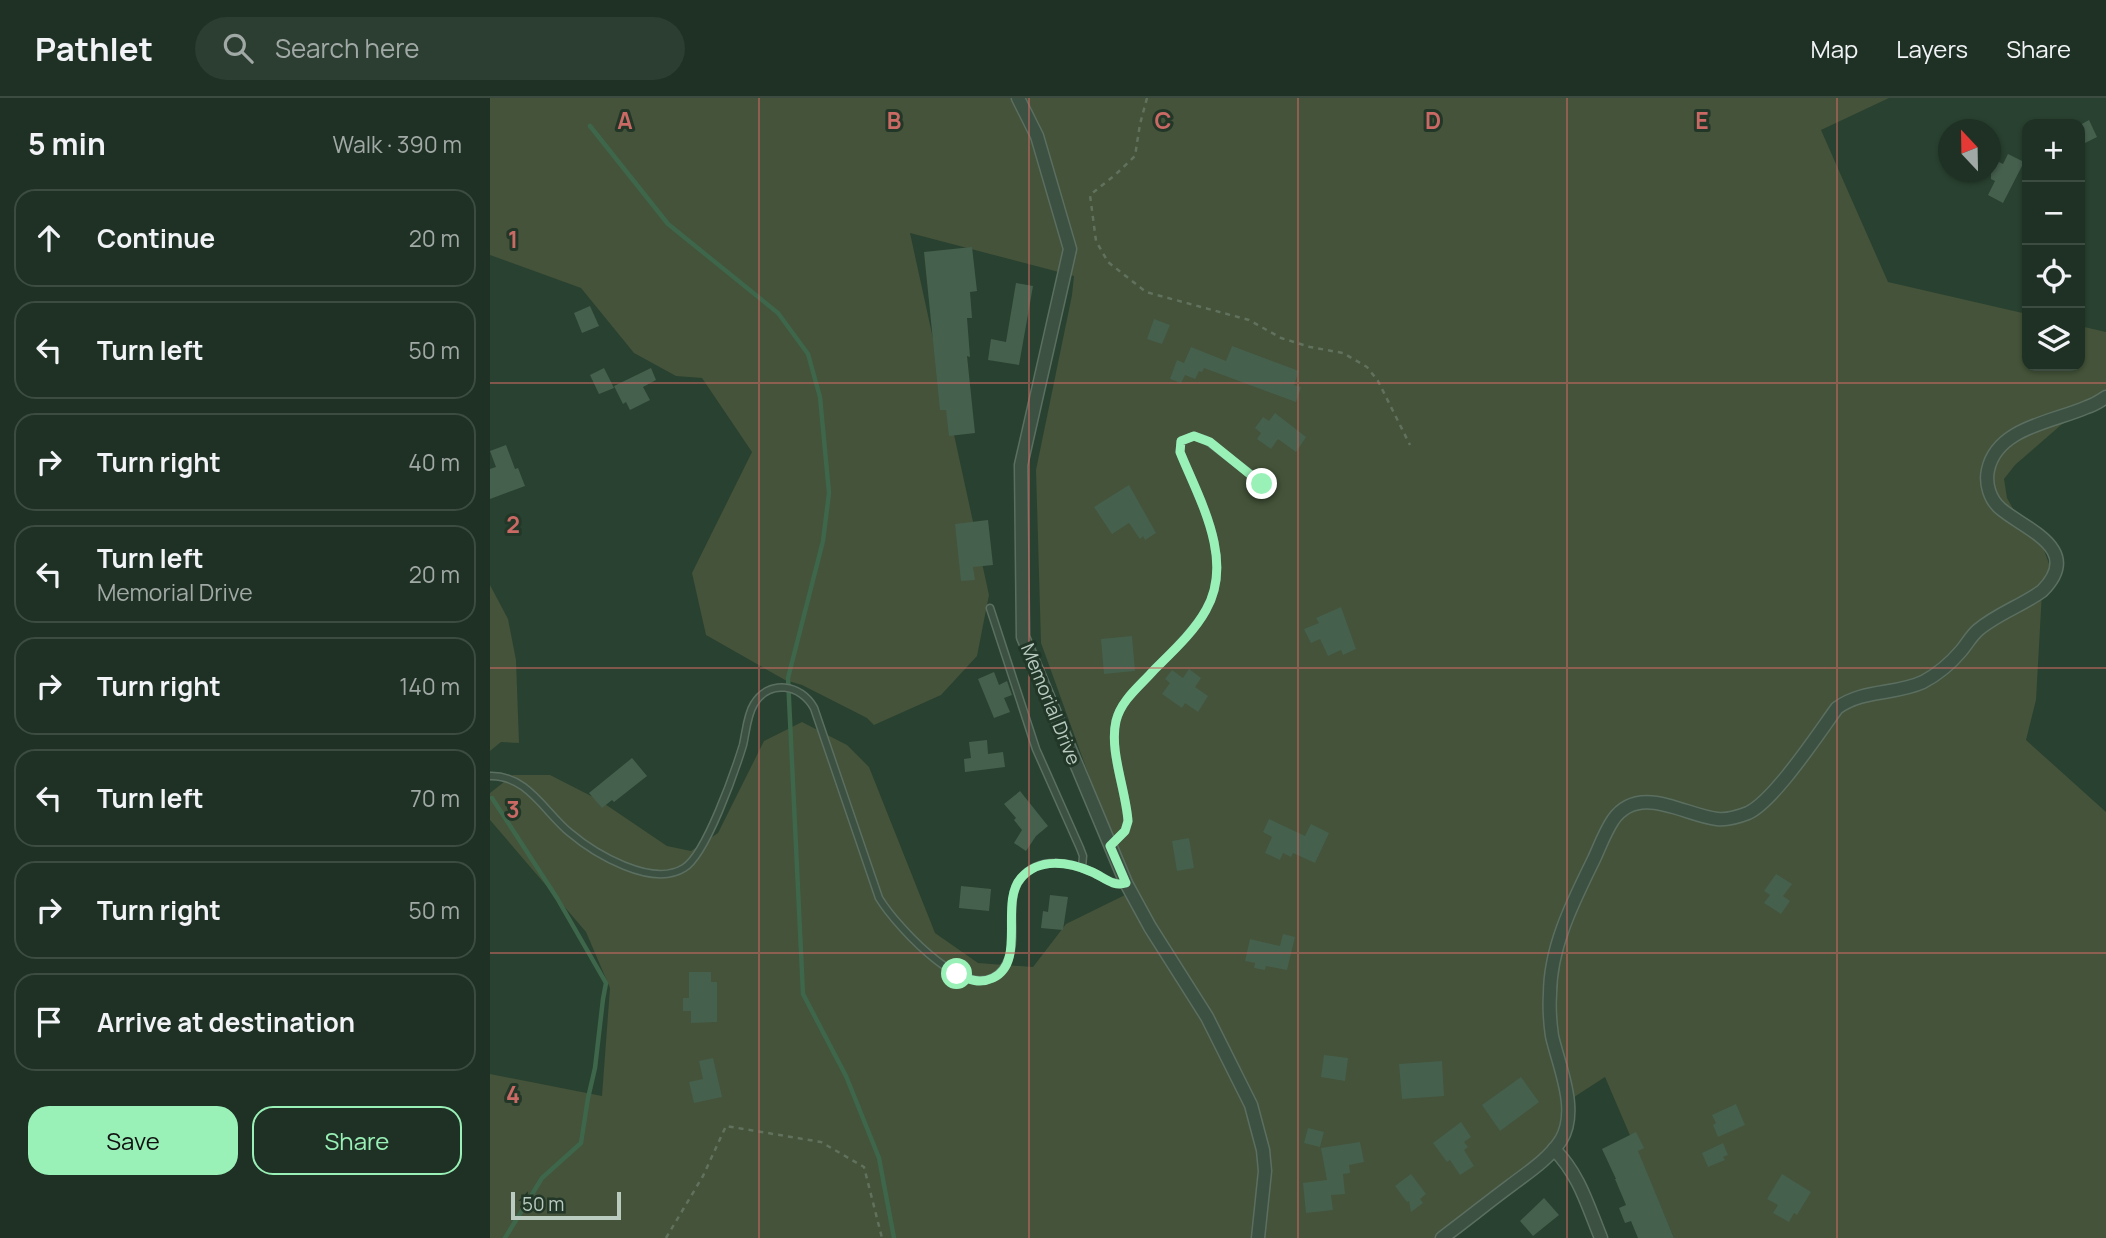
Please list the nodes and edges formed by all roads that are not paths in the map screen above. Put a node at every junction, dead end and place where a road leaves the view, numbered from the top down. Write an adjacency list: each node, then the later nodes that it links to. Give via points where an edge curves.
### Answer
1 (1018, 98): 6 (street, Memorial Drive, via 1037,136 1070,249 1021,465 1023,637)
2 (2106, 397): 9 (street, via 2017,434 2001,446 1988,467 1994,501 2050,545 2056,565 2042,591 1991,620 1935,676 1905,688 1862,695 1837,708 1774,790 1750,812 1717,819 1655,802 1630,806 1613,821 1573,904 1552,972 1552,1034 1568,1118)
3 (1270, 489): 6 (lane, via 1206,440 1194,436 1181,441 1180,452 1211,531 1217,582 1205,612 1118,714 1115,741 1128,821)
4 (990, 608): 7 (lane, via 1036,749 1083,856)
5 (490, 776): 7 (lane, via 502,776 526,787 551,816 589,847 654,875 676,873 696,859 712,826 754,704 770,689 789,687 801,692 814,708 879,898 909,936 944,966 971,981 993,978 1010,953 1013,892 1019,881 1033,868 1049,863)
6 (1110, 846): 8 (street, Memorial Drive)
7 (1082, 868): 8 (lane, via 1115,884)
8 (1126, 883): 10 (street, Memorial Drive, via 1207,1017 1251,1105 1265,1171)
9 (1554, 1149): 11 (street); 12 (street, via 1577,1179)
10 (1258, 1238)
11 (1442, 1238)
12 (1601, 1238)

